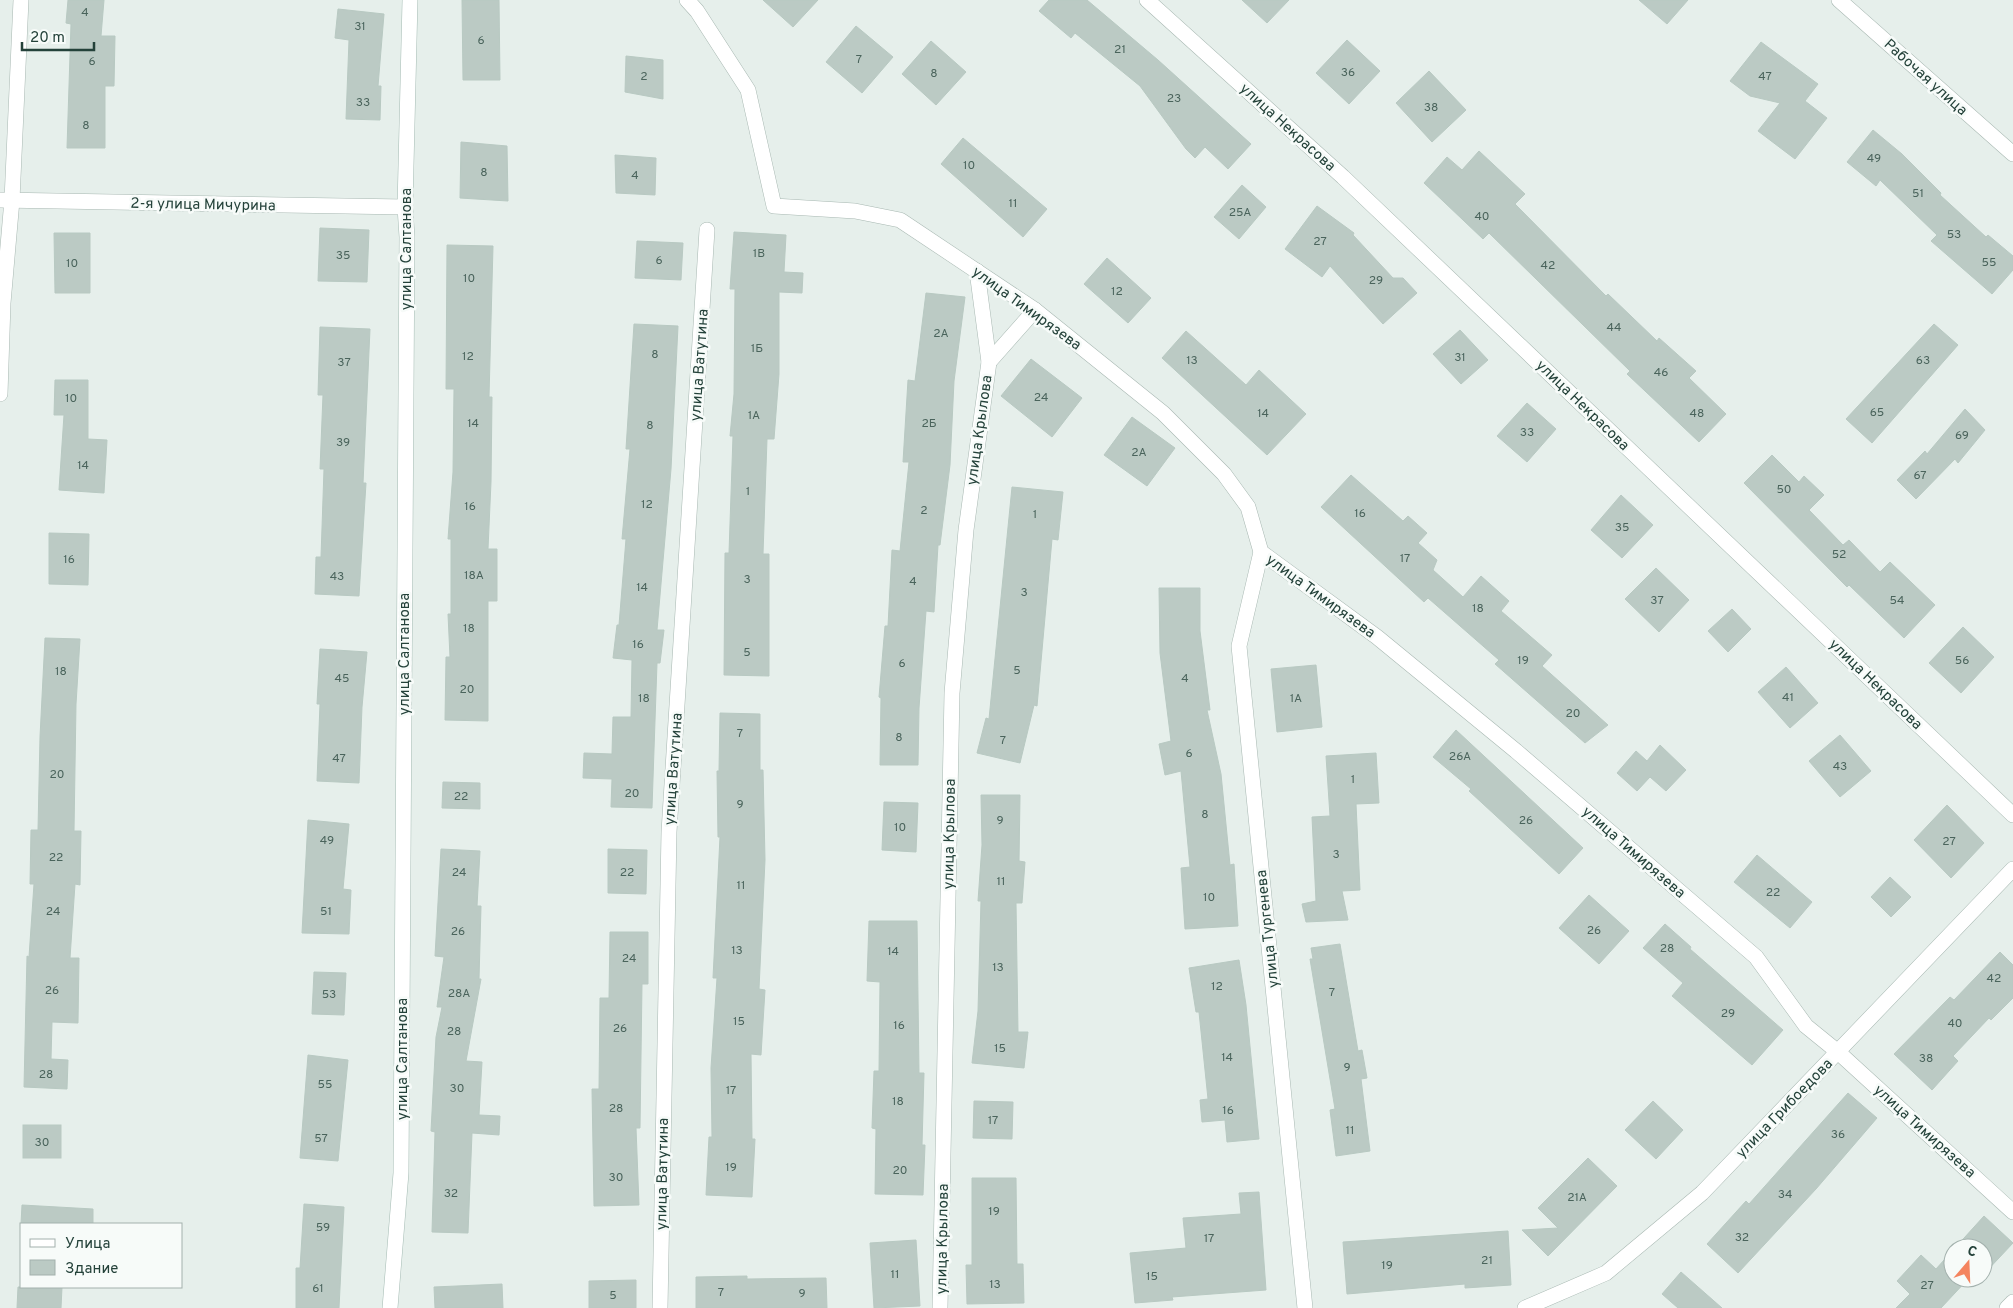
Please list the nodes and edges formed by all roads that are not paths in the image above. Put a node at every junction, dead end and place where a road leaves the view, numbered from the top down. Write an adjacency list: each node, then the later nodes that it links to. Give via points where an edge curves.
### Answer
1 (21, 0): 7 (street)
2 (410, 0): 8 (street, улица Салтанова)
3 (686, 0): 10 (street, улица Тимирязева, via 697,11 748,90 774,206 855,211 900,220)
4 (1147, 0): 15 (street, улица Некрасова, via 1343,177)
5 (1839, 0): 6 (street, Рабочая улица)
6 (2013, 154)
7 (6, 200): 8 (street, 2-я улица Мичурина); 13 (street)
8 (405, 207): 20 (street, улица Салтанова, via 401,1173)
9 (707, 230): 21 (street, улица Ватутина, via 669,832)
10 (977, 271): 11 (street, улица Тимирязева); 12 (street, улица Крылова)
11 (1034, 310): 12 (street, улица Крылова); 14 (street, улица Тимирязева, via 1163,414 1224,474 1248,507)
12 (989, 362): 22 (street, улица Крылова, via 966,530 952,693)
13 (0, 394)
14 (1261, 552): 17 (street, улица Тимирязева, via 1384,643 1749,950 1806,1026); 23 (street, улица Тургенева, via 1239,646)
15 (2013, 814)
16 (2013, 869): 17 (street, улица Грибоедова)
17 (1838, 1052): 18 (street, улица Тимирязева); 24 (street, улица Грибоедова, via 1702,1192 1606,1273)
18 (2013, 1212)
19 (2013, 1302): 25 (street)
20 (390, 1308)
21 (660, 1308)
22 (940, 1308)
23 (1305, 1308)
24 (1525, 1308)
25 (2007, 1308)

